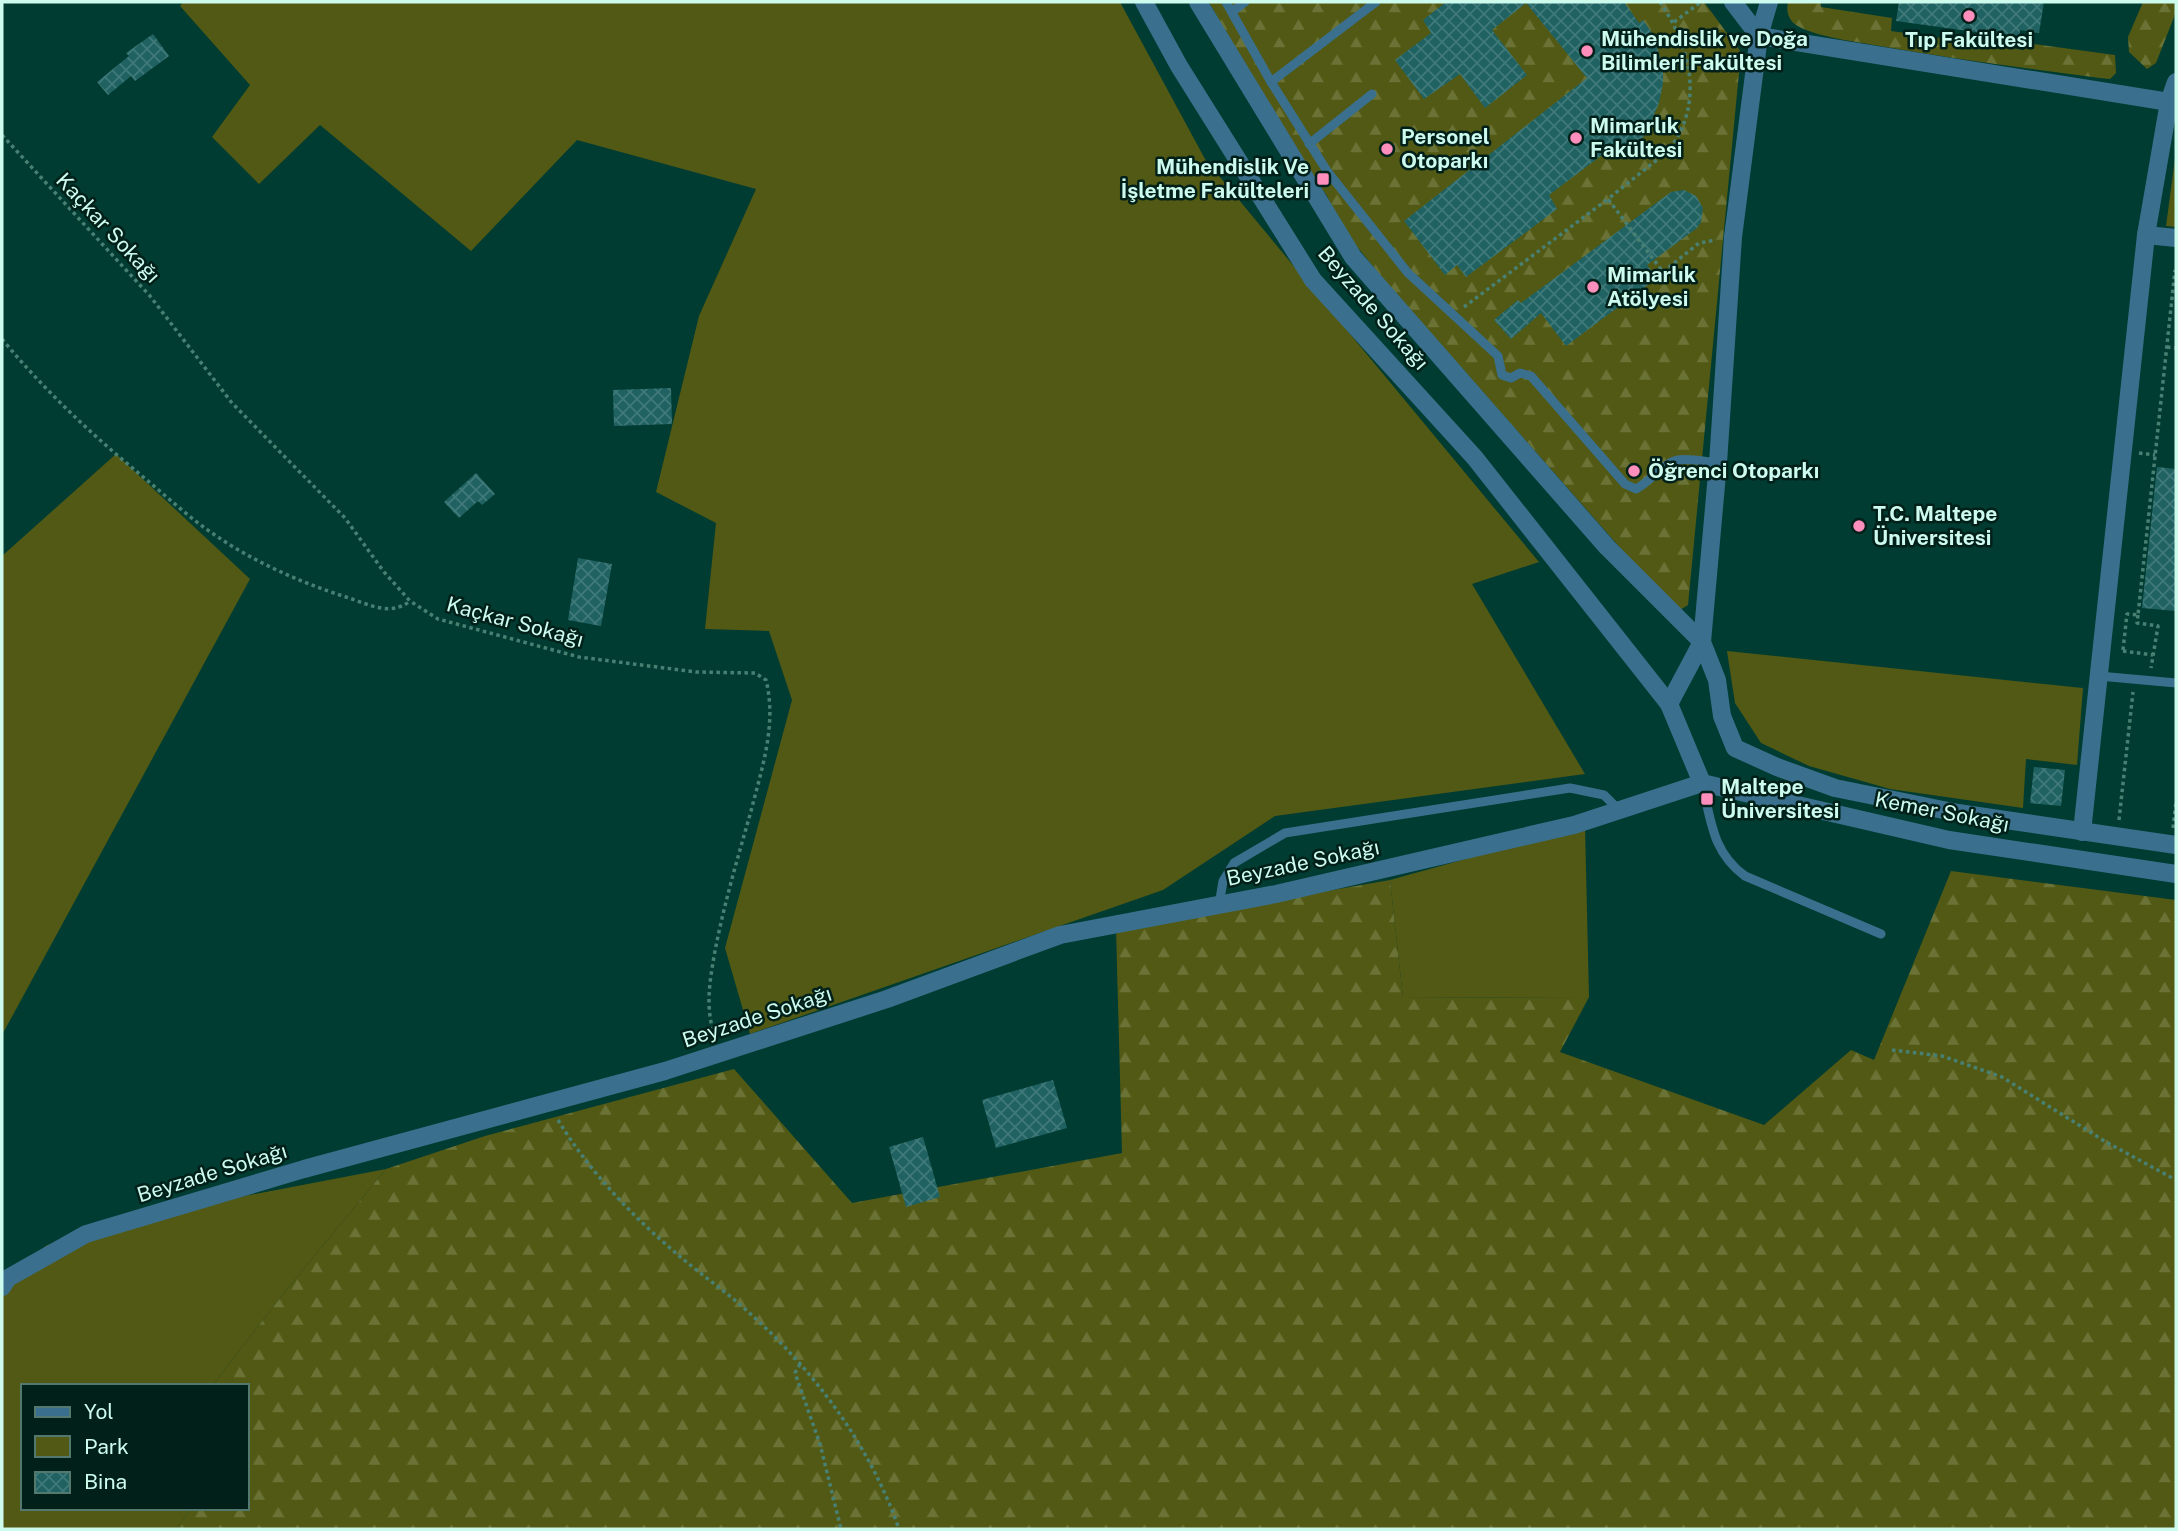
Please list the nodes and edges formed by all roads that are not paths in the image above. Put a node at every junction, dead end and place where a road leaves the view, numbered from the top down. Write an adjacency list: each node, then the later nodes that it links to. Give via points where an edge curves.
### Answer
1 (1144, 2): 21 (street, Beyzade Sokağı, via 1313,280 1475,458)
2 (1198, 2): 18 (street, via 1353,257 1607,547)
3 (1226, 2): 8 (lane)
4 (1245, 2): 8 (lane)
5 (1376, 2): 10 (lane)
6 (1733, 2): 9 (street)
7 (1769, 2): 9 (street)
8 (1231, 12): 10 (lane)
9 (1759, 36): 13 (street); 17 (street, via 1733,237)
10 (1271, 82): 14 (lane)
11 (2176, 82): 13 (street)
12 (1372, 94): 14 (lane)
13 (2169, 102): 15 (street)
14 (1309, 144): 17 (lane, via 1408,273 1498,356 1502,375 1531,376 1625,484 1636,489 1678,460)
15 (2146, 235): 16 (street); 19 (street)
16 (2176, 238)
17 (1718, 463): 18 (street)
18 (1702, 642): 21 (street); 24 (street, via 1735,748 1835,788)
19 (2099, 676): 20 (lane); 24 (street)
20 (2176, 683)
21 (1669, 704): 22 (street, Beyzade Sokağı)
22 (1702, 783): 23 (street, Beyzade Sokağı); 26 (street, Kemer Sokağı, via 1949,841); 28 (lane, via 1715,839 1734,868)
23 (1619, 810): 27 (street, Beyzade Sokağı, via 1574,825); 27 (lane, via 1604,795 1570,788 1285,833 1234,863 1223,881)
24 (2082, 832): 25 (street)
25 (2174, 844)
26 (2176, 874)
27 (1219, 905): 29 (street, Beyzade Sokağı, via 1059,936 720,1053 86,1234 8,1278)
28 (1881, 934)
29 (2, 1287)

